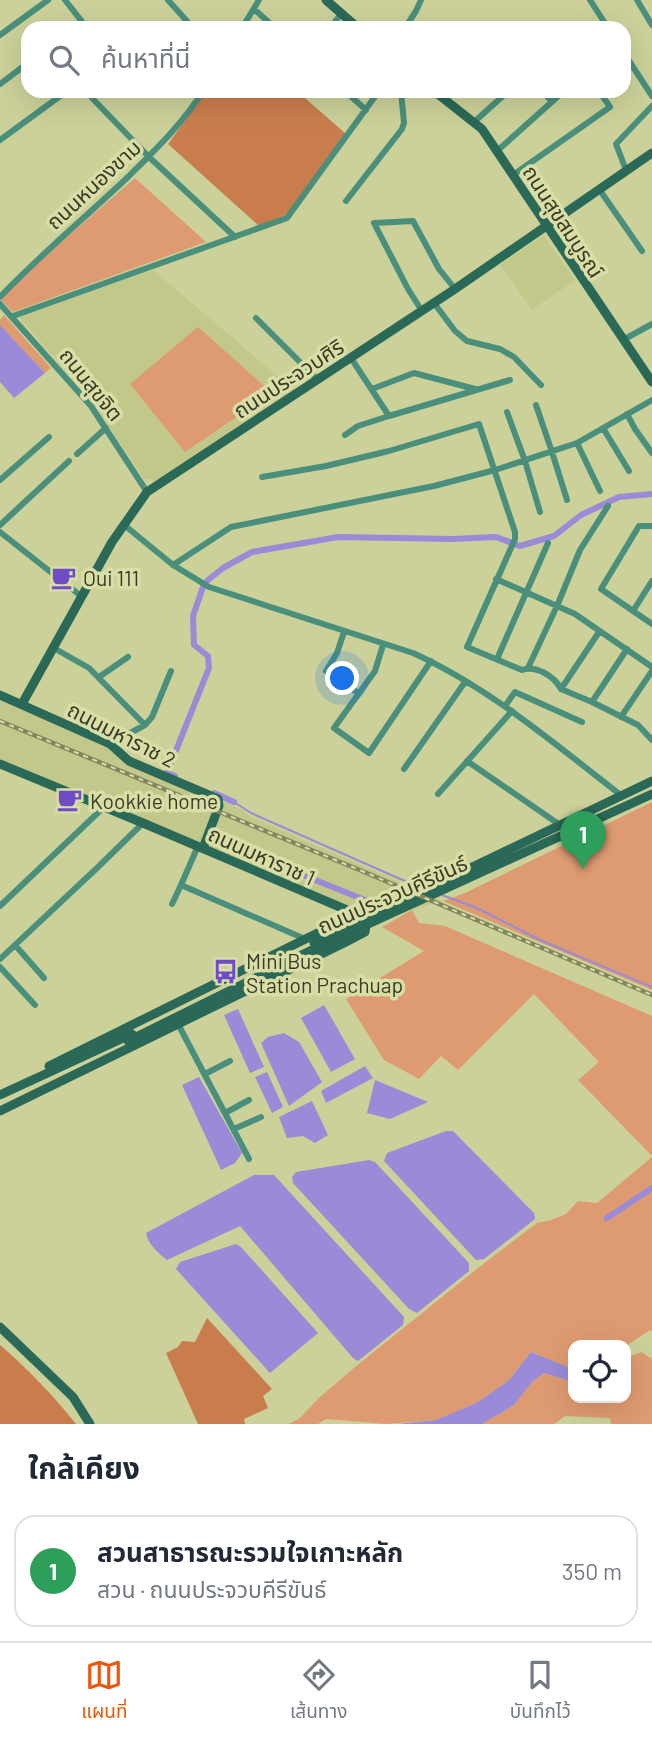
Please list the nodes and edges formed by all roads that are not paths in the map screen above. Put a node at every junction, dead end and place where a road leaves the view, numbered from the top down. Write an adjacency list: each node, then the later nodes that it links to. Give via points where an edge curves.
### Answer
1 (48, 0): 20 (street)
2 (65, 0): 11 (street)
3 (168, 0): 12 (street)
4 (259, 0): 9 (street)
5 (421, 0): 17 (street)
6 (590, 0): 18 (street)
7 (636, 0): 19 (street)
8 (330, 1): 10 (main road)
9 (254, 9): 13 (street); 14 (street)
10 (341, 14): 15 (street); 16 (main road)
11 (81, 21)
12 (187, 21)
13 (246, 21)
14 (267, 21)
15 (336, 21)
16 (350, 21)
17 (410, 21)
18 (604, 21)
19 (652, 24)
20 (0, 35)
21 (631, 64): 24 (street)
22 (21, 68): 23 (street)
23 (0, 84)
24 (652, 96)
25 (57, 98): 40 (street)
26 (92, 98): 42 (street)
27 (198, 98): 42 (street, ถนนหนองขาม)
28 (353, 98): 38 (street)
29 (374, 98): 38 (street)
30 (402, 98): 47 (street, via 402,129)
31 (443, 98): 39 (main road, ถนนสุขสมบูรณ์)
32 (501, 98): 39 (street)
33 (549, 98): 36 (street)
34 (556, 98): 36 (street)
35 (604, 98): 45 (street, via 610,107)
36 (552, 102): 41 (street)
37 (652, 106): 44 (street, via 616,144)
38 (366, 110): 49 (street, via 288,218)
39 (473, 122): 41 (main road, ถนนสุขสมบูรณ์)
40 (0, 140)
41 (497, 151): 45 (main road, ถนนสุขสมบูรณ์)
42 (149, 156): 49 (street); 52 (street, ถนนหนองขาม)
43 (651, 156): 44 (main road, ถนนประจวบศิริ)
44 (626, 170): 46 (main road, ถนนประจวบศิริ)
45 (513, 175): 48 (main road, ถนนสุขสมบูรณ์)
46 (599, 189): 48 (main road, ถนนประจวบศิริ); 50 (street)
47 (346, 201)
48 (546, 227): 51 (main road, ถนนประจวบศิริ); 59 (main road, ถนนสุขสมบูรณ์)
49 (235, 237): 56 (street)
50 (642, 251)
51 (455, 289): 53 (main road, ถนนประจวบศิริ); 55 (street, via 413,220 374,223)
52 (0, 297)
53 (434, 303): 55 (main road, ถนนประจวบศิริ); 64 (street, via 467,341 500,349)
54 (0, 304): 56 (street, ถนนสุขจิต)
55 (422, 311): 60 (main road, ถนนประจวบศิริ)
56 (13, 316): 72 (street, ถนนสุขจิต)
57 (256, 318): 61 (street)
58 (652, 324): 59 (street)
59 (623, 340): 63 (main road, ถนนสุขสมบูรณ์)
60 (351, 358): 61 (main road, ถนนประจวบศิริ); 65 (street)
61 (318, 380): 87 (main road, ถนนประจวบศิริ)
62 (510, 380): 66 (street)
63 (652, 382)
64 (541, 385)
65 (372, 389): 66 (street, via 414,373); 71 (street)
66 (477, 390): 71 (street)
67 (652, 400): 70 (street)
68 (536, 405): 77 (street)
69 (507, 412): 81 (street)
70 (627, 414): 73 (street); 78 (street)
71 (389, 416): 74 (street)
72 (106, 428): 79 (street); 87 (street, ถนนสุขจิต)
73 (603, 428): 76 (street); 83 (street)
74 (345, 435)
75 (49, 437): 85 (street)
76 (577, 443): 77 (street); 86 (street)
77 (552, 452): 81 (street); 88 (street)
78 (652, 453)
79 (77, 454)
80 (69, 461): 92 (street)
81 (525, 461): 82 (street); 90 (street)
82 (495, 470): 84 (street, via 479,424 389,452); 96 (street, via 232,527); 97 (street, via 515,532)
83 (629, 471)
84 (262, 477)
85 (0, 480)
86 (600, 491)
87 (147, 492): 91 (main road, ถนนประจวบศิริ)
88 (567, 500)
89 (608, 506): 101 (street, via 580,550)
90 (540, 512)
91 (124, 524): 96 (street); 100 (main road, ถนนประจวบศิริ)
92 (0, 525)
93 (652, 526): 102 (street, via 639,526 601,589)
94 (0, 532): 100 (street)
95 (548, 543): 99 (street)
96 (173, 565): 104 (street, via 209,587)
97 (496, 579): 99 (street); 110 (street, via 467,647)
98 (652, 581): 102 (street)
99 (527, 593): 101 (street); 110 (street)
100 (81, 596): 107 (main road, ถนนประจวบศิริ)
101 (558, 606): 105 (street); 112 (street)
102 (632, 611): 103 (street)
103 (652, 624)
104 (344, 632): 106 (street); 118 (street, via 326,671)
105 (599, 632): 108 (street); 117 (street)
106 (383, 645): 111 (street); 118 (street, via 375,671)
107 (52, 647): 115 (street); 121 (main road, ถนนประจวบศิริ)
108 (627, 649): 113 (street); 120 (street)
109 (128, 657): 115 (street)
110 (497, 659): 112 (street, via 522,670)
111 (431, 662): 116 (street); 118 (street, via 369,753 334,728)
112 (528, 668): 117 (street, via 542,672)
113 (652, 669): 124 (street)
114 (170, 671): 126 (street)
115 (99, 677): 126 (street)
116 (465, 682): 122 (street); 131 (street)
117 (561, 689): 120 (street)
118 (358, 694)
119 (0, 695): 121 (main road, ถนนมหาราช 2)
120 (592, 702): 124 (street)
121 (22, 704): 128 (main road, ถนนมหาราช 2)
122 (505, 706): 123 (street); 125 (street, via 515,692)
123 (512, 711): 129 (street); 135 (street)
124 (621, 716): 127 (street)
125 (582, 722)
126 (145, 725): 128 (street)
127 (652, 740)
128 (110, 744): 139 (main road, ถนนมหาราช 2, via 129,761 218,799)
129 (467, 761): 133 (street); 138 (street)
130 (0, 764): 136 (main road, ถนนมหาราช 1)
131 (404, 769)
132 (652, 781): 135 (main road, ถนนประจวบคีรีขันธ์)
133 (438, 794)
134 (652, 794): 140 (main road, ถนนประจวบคีรีขันธ์)
135 (622, 796): 138 (main road, ถนนประจวบคีรีขันธ์)
136 (104, 807): 137 (main road, ถนนมหาราช 1); 143 (street)
137 (143, 823): 139 (main road, ถนนมหาราช 1); 147 (street)
138 (560, 825): 140 (main road, ถนนประจวบคีรีขันธ์)
139 (200, 847): 141 (street); 144 (main road, ถนนมหาราช 1)
140 (469, 874): 146 (main road, ถนนประจวบคีรีขันธ์)
141 (181, 885): 142 (street); 145 (street)
142 (172, 904)
143 (0, 906)
144 (355, 915): 145 (main road); 152 (main road, via 364,921 365,932)
145 (305, 939): 155 (main road)
146 (326, 941): 155 (main road, ถนนประจวบคีรีขันธ์); 157 (main road, ถนนประจวบคีรีขันธ์)
147 (15, 945): 148 (street); 150 (street)
148 (0, 958)
149 (0, 967): 151 (street)
150 (44, 978)
151 (35, 1005)
152 (178, 1024): 154 (street); 157 (main road)
153 (230, 1061): 154 (street)
154 (205, 1074): 158 (street)
155 (0, 1092)
156 (249, 1100): 158 (street)
157 (0, 1110)
158 (225, 1113): 160 (street)
159 (261, 1117): 160 (street)
160 (234, 1129): 161 (street)
161 (249, 1159)
162 (0, 1326): 163 (main road, via 73,1397)
163 (90, 1424)

